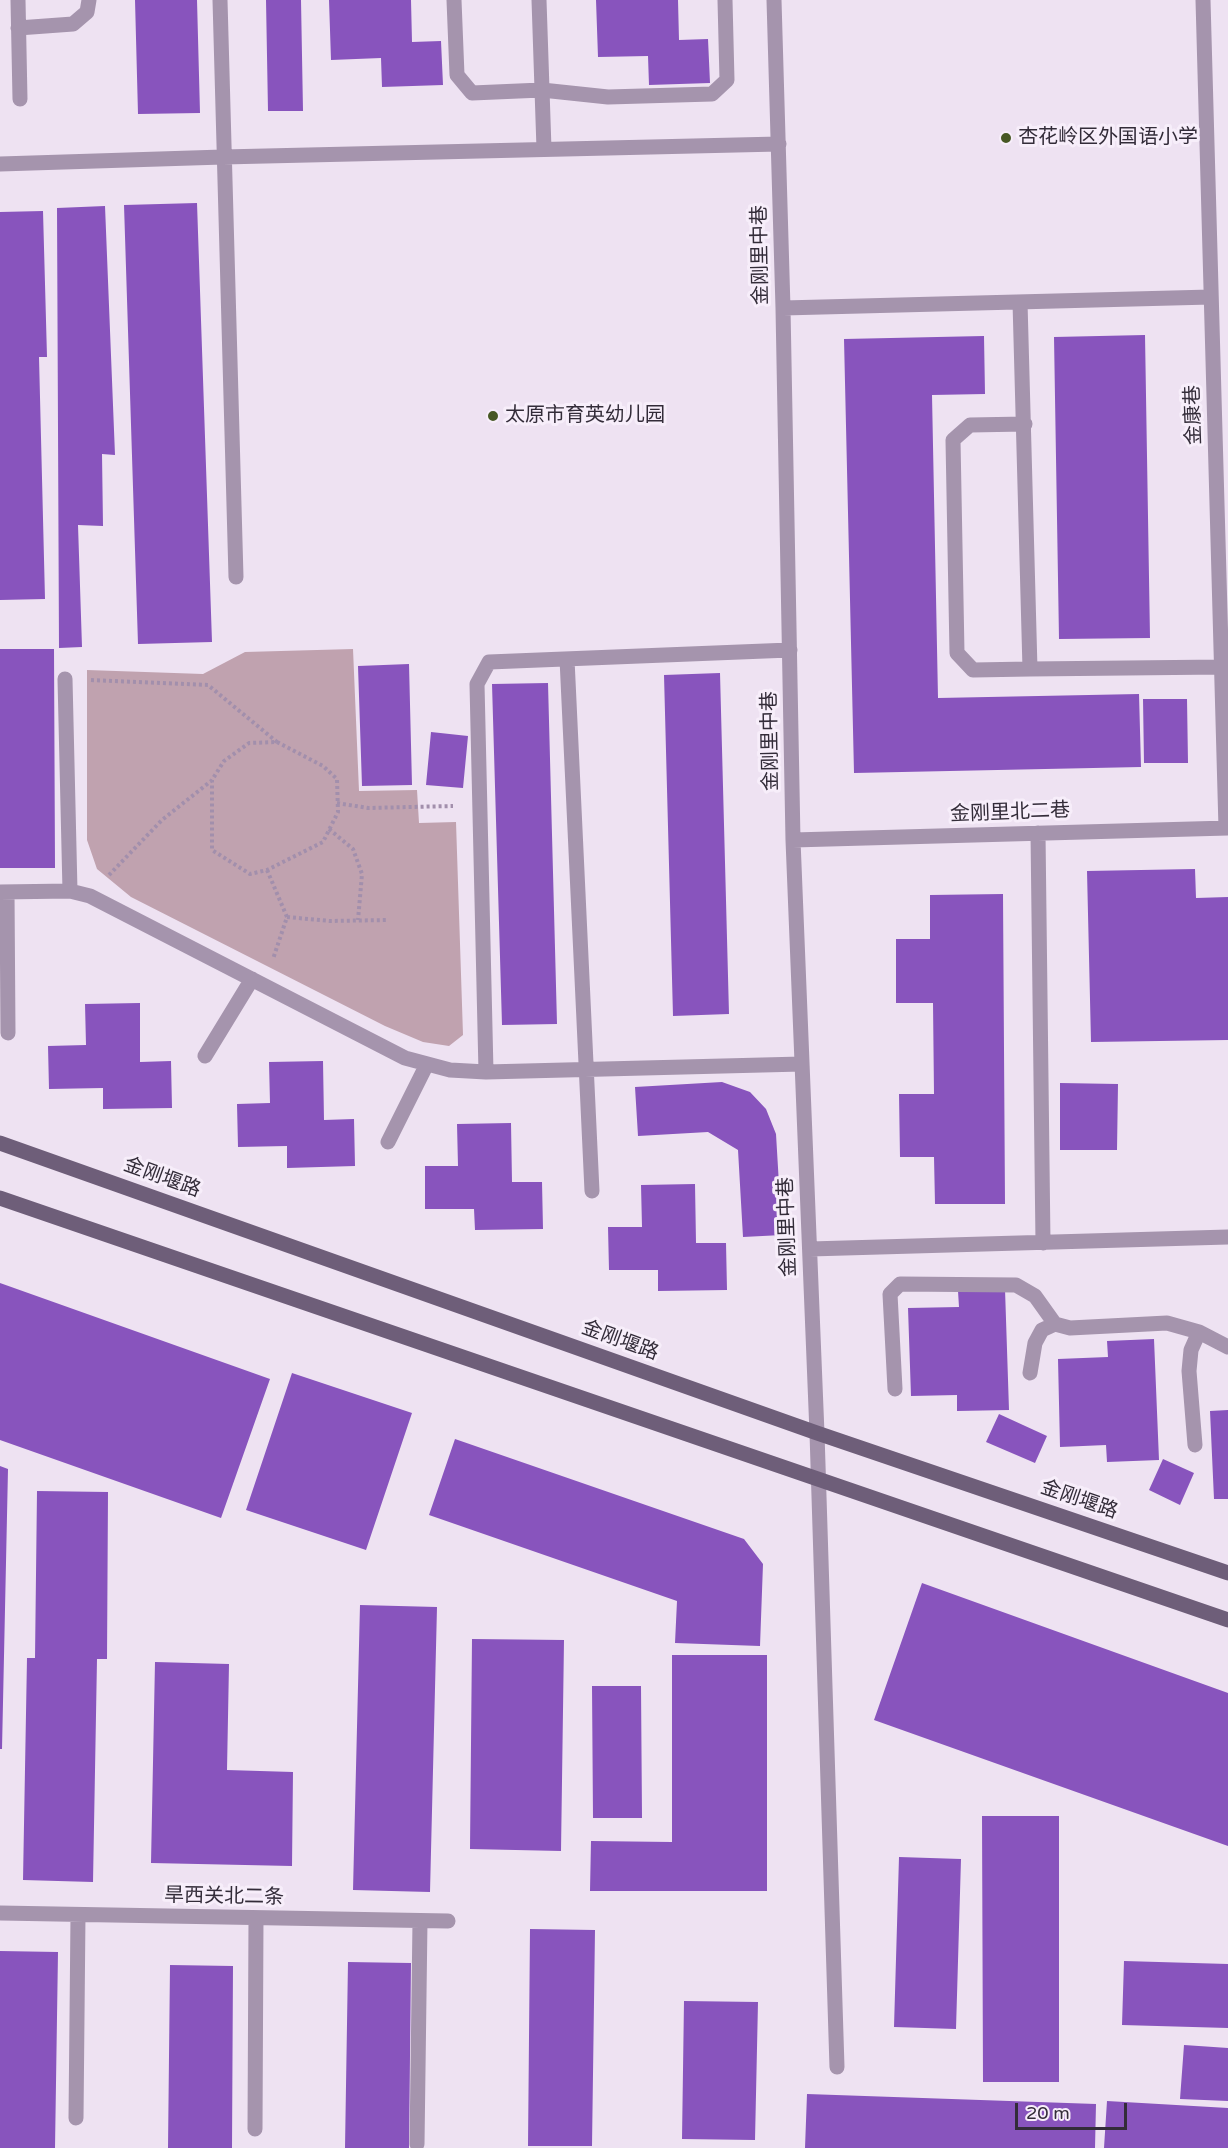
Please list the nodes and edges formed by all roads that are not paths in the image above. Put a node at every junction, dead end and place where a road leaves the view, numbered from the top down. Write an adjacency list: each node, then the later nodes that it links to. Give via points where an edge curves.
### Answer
1 (18, 0): 9 (street)
2 (89, 0): 9 (street, via 87,12 73,24)
3 (220, 0): 14 (street)
4 (454, 0): 10 (street, via 457,75 472,93)
5 (539, 0): 10 (street)
6 (724, 0): 10 (street, via 727,80 712,94 608,97)
7 (774, 0): 12 (street, 金刚里中巷)
8 (1203, 0): 16 (street, 金康巷)
9 (18, 28): 11 (street)
10 (542, 90): 13 (street)
11 (20, 99)
12 (779, 144): 13 (street); 18 (street, 金刚里中巷)
13 (544, 149): 14 (street)
14 (224, 157): 15 (street); 21 (street)
15 (0, 164)
16 (1211, 297): 17 (street); 19 (street, 金康巷)
17 (1020, 302): 18 (street); 20 (street)
18 (783, 308): 22 (street, 金刚里中巷)
19 (1221, 380): 24 (street, 金康巷)
20 (1025, 424): 25 (street); 25 (street, via 970,424 953,440 956,642 957,653 973,670)
21 (236, 577)
22 (790, 651): 23 (street); 30 (street, 金刚里中巷)
23 (567, 659): 38 (street); 39 (street, via 489,662 477,684)
24 (1222, 667): 25 (street); 27 (street, 金康巷)
25 (1030, 669)
26 (65, 679): 31 (street)
27 (1225, 687): 28 (street, 金康巷)
28 (1227, 828): 29 (street, 金刚里北二巷)
29 (1038, 833): 30 (street, 金刚里北二巷); 45 (street)
30 (794, 840): 37 (street, 金刚里中巷)
31 (70, 891): 32 (street); 33 (street, via 90,896)
32 (3, 892): 34 (street)
33 (258, 982): 35 (street); 36 (street, via 405,1058)
34 (8, 1033)
35 (205, 1056)
36 (427, 1064): 39 (street); 40 (street)
37 (802, 1064): 38 (street); 46 (street, 金刚里中巷)
38 (586, 1070): 39 (street); 42 (street)
39 (486, 1072)
40 (388, 1142)
41 (0, 1143): 52 (main road, 金刚堰路)
42 (592, 1191)
43 (0, 1198): 54 (main road)
44 (1228, 1237): 45 (street)
45 (1043, 1242): 46 (street)
46 (810, 1250): 52 (street, 金刚里中巷)
47 (1055, 1324): 48 (street, via 1070,1328 1167,1323); 50 (street, via 1042,1330 1035,1343); 51 (street, via 1035,1296 1016,1285 900,1284 890,1294)
48 (1198, 1332): 49 (street); 53 (street, via 1189,1371)
49 (1228, 1347)
50 (1030, 1373)
51 (895, 1389)
52 (817, 1433): 54 (street, 金刚里中巷); 55 (main road, 金刚堰路)
53 (1195, 1445)
54 (818, 1480): 56 (main road); 62 (street, 金刚里中巷)
55 (1228, 1573)
56 (1228, 1620)
57 (0, 1913): 58 (street, 旱西关北二条)
58 (78, 1915): 59 (street, 旱西关北二条); 63 (street)
59 (256, 1918): 60 (street, 旱西关北二条); 64 (street)
60 (420, 1921): 61 (street, 旱西关北二条); 65 (street)
61 (448, 1921)
62 (837, 2067)
63 (76, 2118)
64 (255, 2129)
65 (417, 2144)

